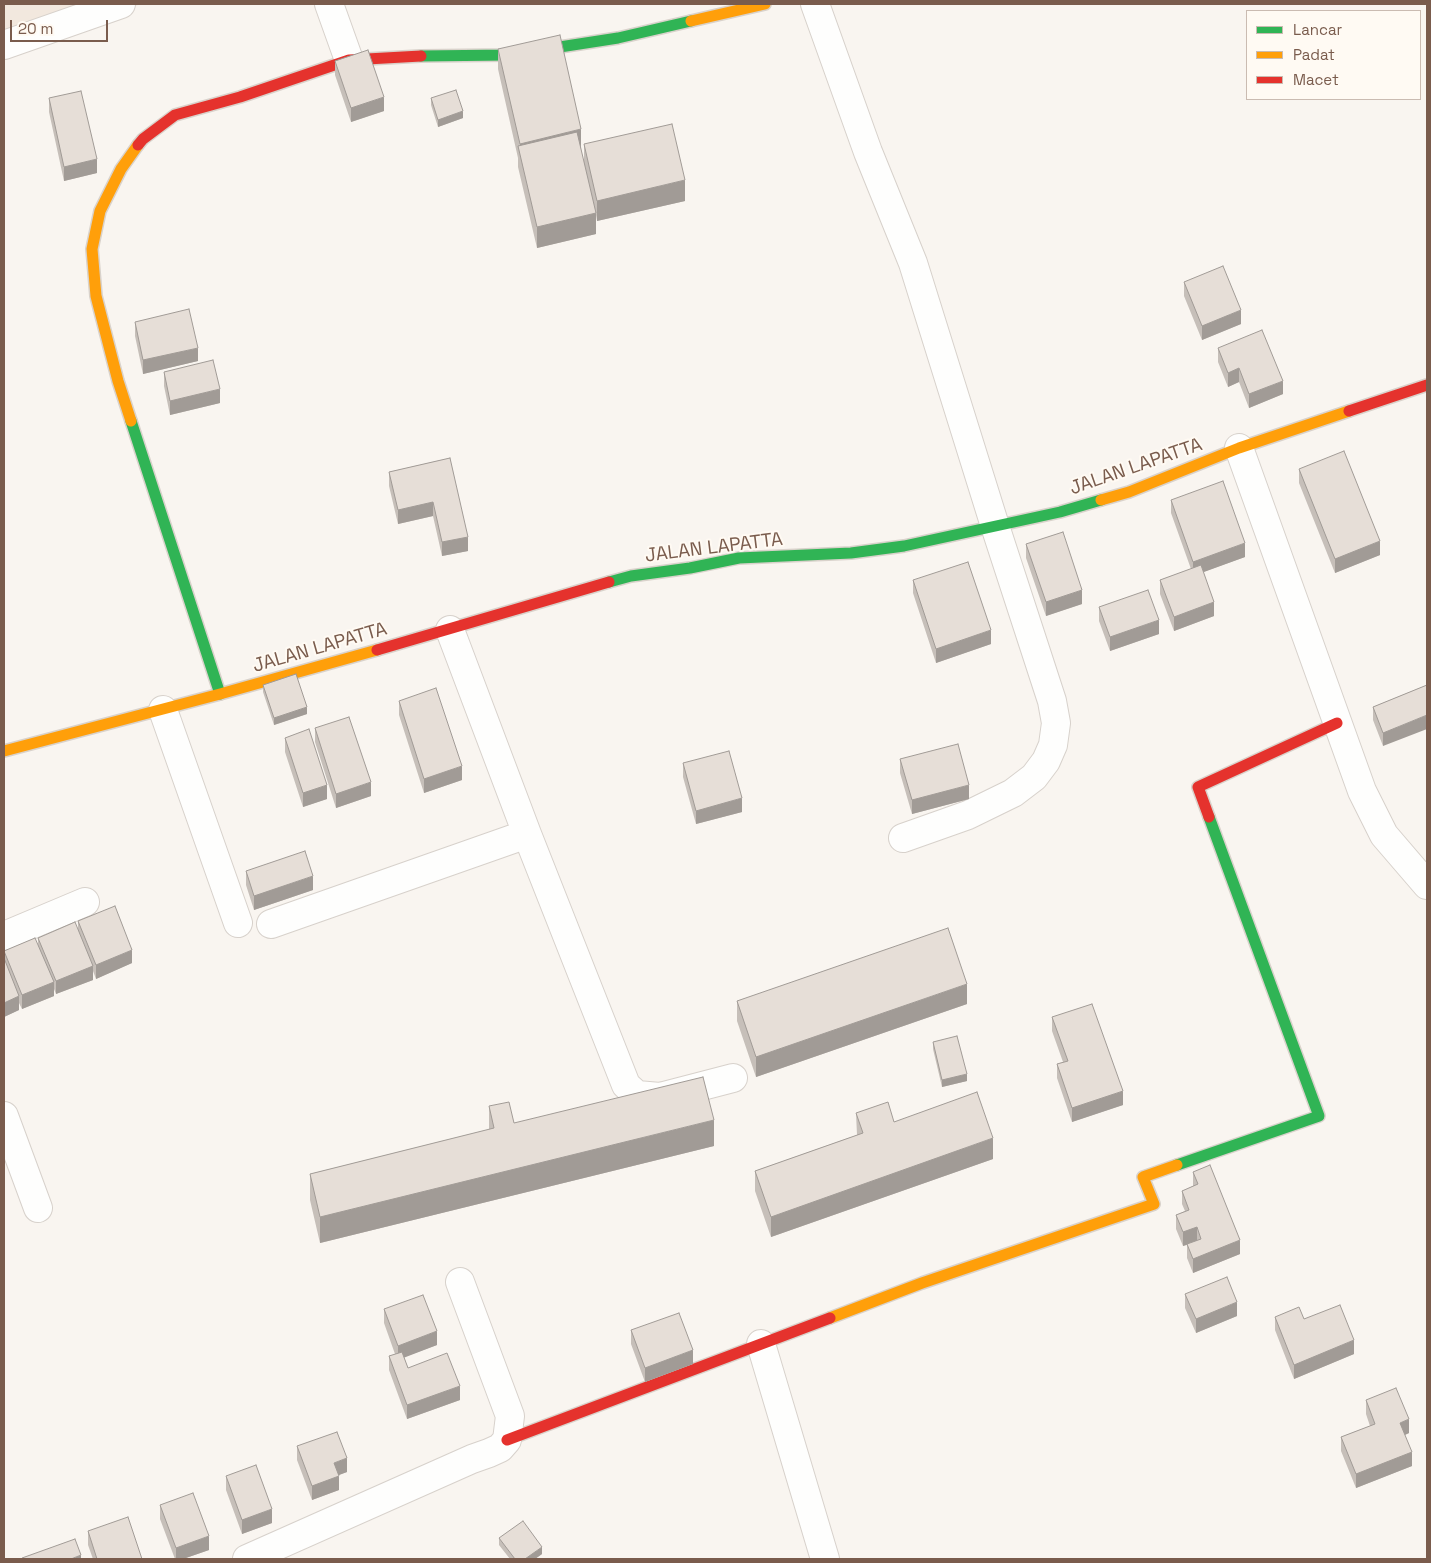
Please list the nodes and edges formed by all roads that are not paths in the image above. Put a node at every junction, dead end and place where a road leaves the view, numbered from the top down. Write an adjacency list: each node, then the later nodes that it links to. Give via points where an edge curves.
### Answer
1 (121, 4): 5 (street)
2 (329, 4): 6 (street)
3 (764, 4): 6 (street, via 618,38 508,55)
4 (815, 4): 9 (street, via 868,152 913,263)
5 (4, 44)
6 (349, 60): 11 (street, via 175,115 143,139 120,169 100,211 92,249 96,296 118,381)
7 (1427, 385): 8 (street, JALAN LAPATTA)
8 (1239, 448): 9 (street, JALAN LAPATTA, via 1129,492); 13 (street)
9 (995, 526): 10 (street, JALAN LAPATTA, via 904,546 851,553 739,558 631,576); 16 (street, via 1052,701 1056,723 1054,745 1034,776 1013,793 968,815)
10 (450, 630): 11 (street, JALAN LAPATTA); 15 (street)
11 (220, 694): 12 (street, JALAN LAPATTA)
12 (163, 710): 14 (street, JALAN LAPATTA); 19 (street)
13 (1338, 723): 17 (street, via 1362,791 1384,835); 26 (street, via 1198,787 1319,1116 1143,1177 1154,1204 922,1283)
14 (4, 751)
15 (527, 834): 20 (street); 22 (street, via 626,1085 637,1095 660,1097)
16 (903, 838)
17 (1421, 870)
18 (85, 902): 21 (street)
19 (238, 922)
20 (271, 924)
21 (4, 936)
22 (733, 1078)
23 (4, 1116): 24 (street)
24 (38, 1208)
25 (460, 1282): 27 (street, via 510,1416)
26 (761, 1344): 27 (street); 29 (street)
27 (507, 1440): 28 (street, via 489,1454)
28 (247, 1559)
29 (825, 1559)

